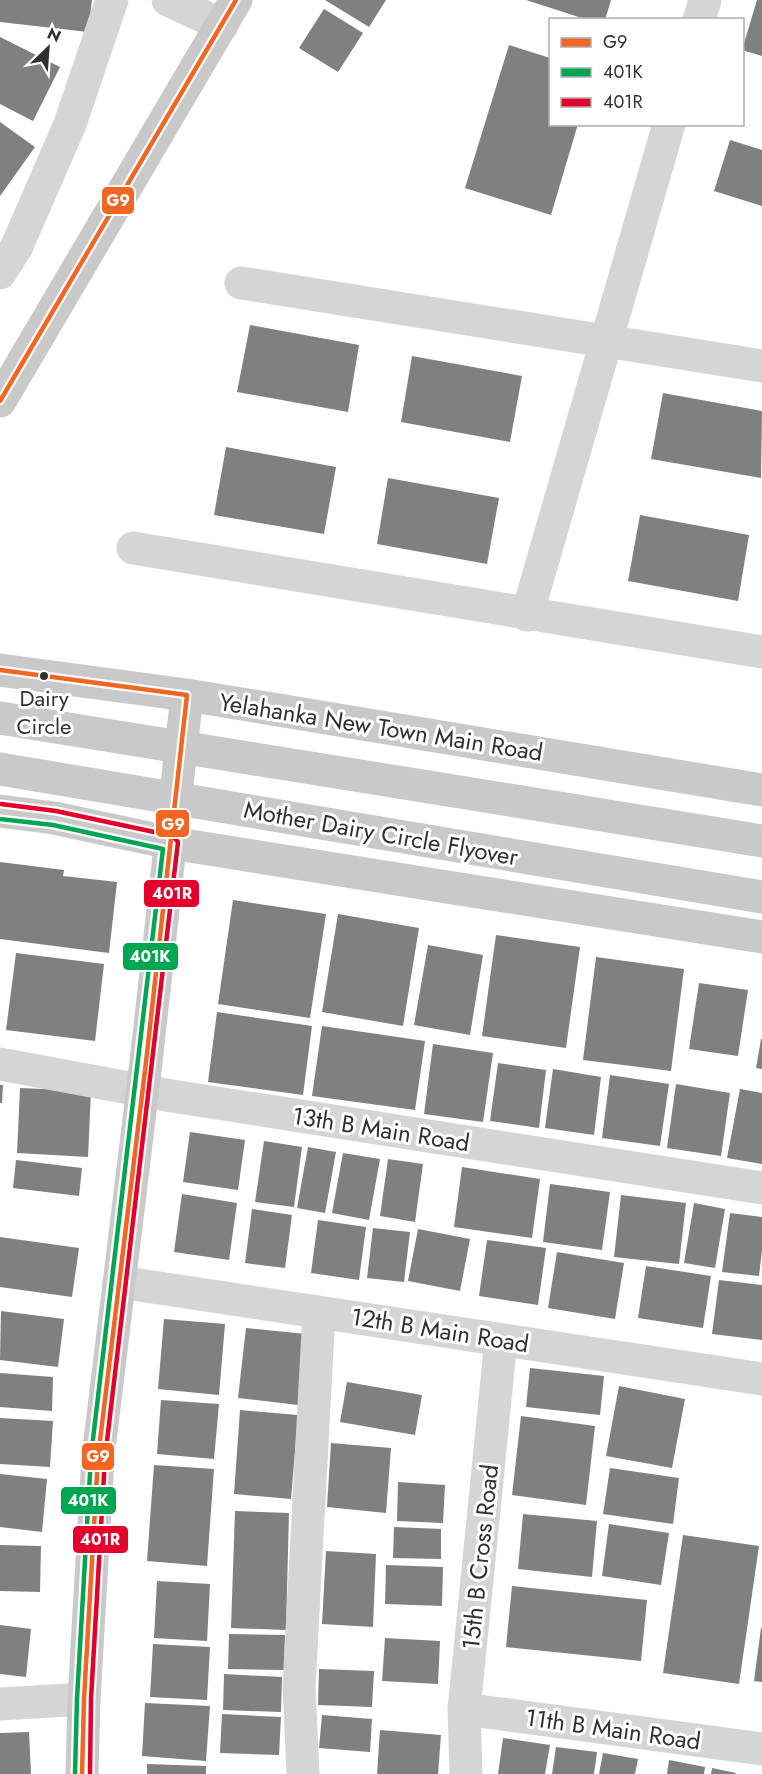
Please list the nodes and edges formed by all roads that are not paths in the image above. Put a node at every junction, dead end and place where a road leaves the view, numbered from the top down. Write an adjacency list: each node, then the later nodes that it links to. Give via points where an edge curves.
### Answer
1 (112, 0): 7 (street, via 69,124 16,246)
2 (168, 0): 4 (street)
3 (705, 0): 5 (street)
4 (229, 13): 11 (main road)
5 (700, 18)
6 (668, 126): 9 (street)
7 (0, 273)
8 (241, 282): 9 (street)
9 (606, 341): 10 (street); 13 (street)
10 (762, 366)
11 (0, 401)
12 (133, 548): 13 (street)
13 (527, 615): 14 (street)
14 (762, 652)
15 (0, 670): 16 (main road, Yelahanka New Town Main Road)
16 (187, 695): 19 (main road, Yelahanka New Town Main Road); 22 (main road)
17 (0, 718): 21 (main road, bridge)
18 (0, 769): 23 (main road, Mother Dairy Circle Flyover, bridge)
19 (762, 790)
20 (0, 811): 22 (main road, via 54,818)
21 (762, 841)
22 (171, 843): 24 (main road); 26 (main road)
23 (762, 897)
24 (762, 937)
25 (0, 1064): 26 (street, 13th B Main Road)
26 (143, 1091): 27 (street, 13th B Main Road); 28 (main road)
27 (762, 1188)
28 (119, 1282): 29 (street, 12th B Main Road); 32 (main road, via 98,1457)
29 (319, 1312): 30 (street, 12th B Main Road); 37 (street, via 299,1687)
30 (501, 1340): 31 (street, 12th B Main Road); 34 (street, 15th B Cross Road)
31 (762, 1378)
32 (84, 1699): 33 (street); 36 (main road)
33 (0, 1704)
34 (464, 1709): 35 (street, 11th B Main Road); 38 (street, 15th B Cross Road)
35 (762, 1749)
36 (82, 1774)
37 (303, 1774)
38 (466, 1774)

